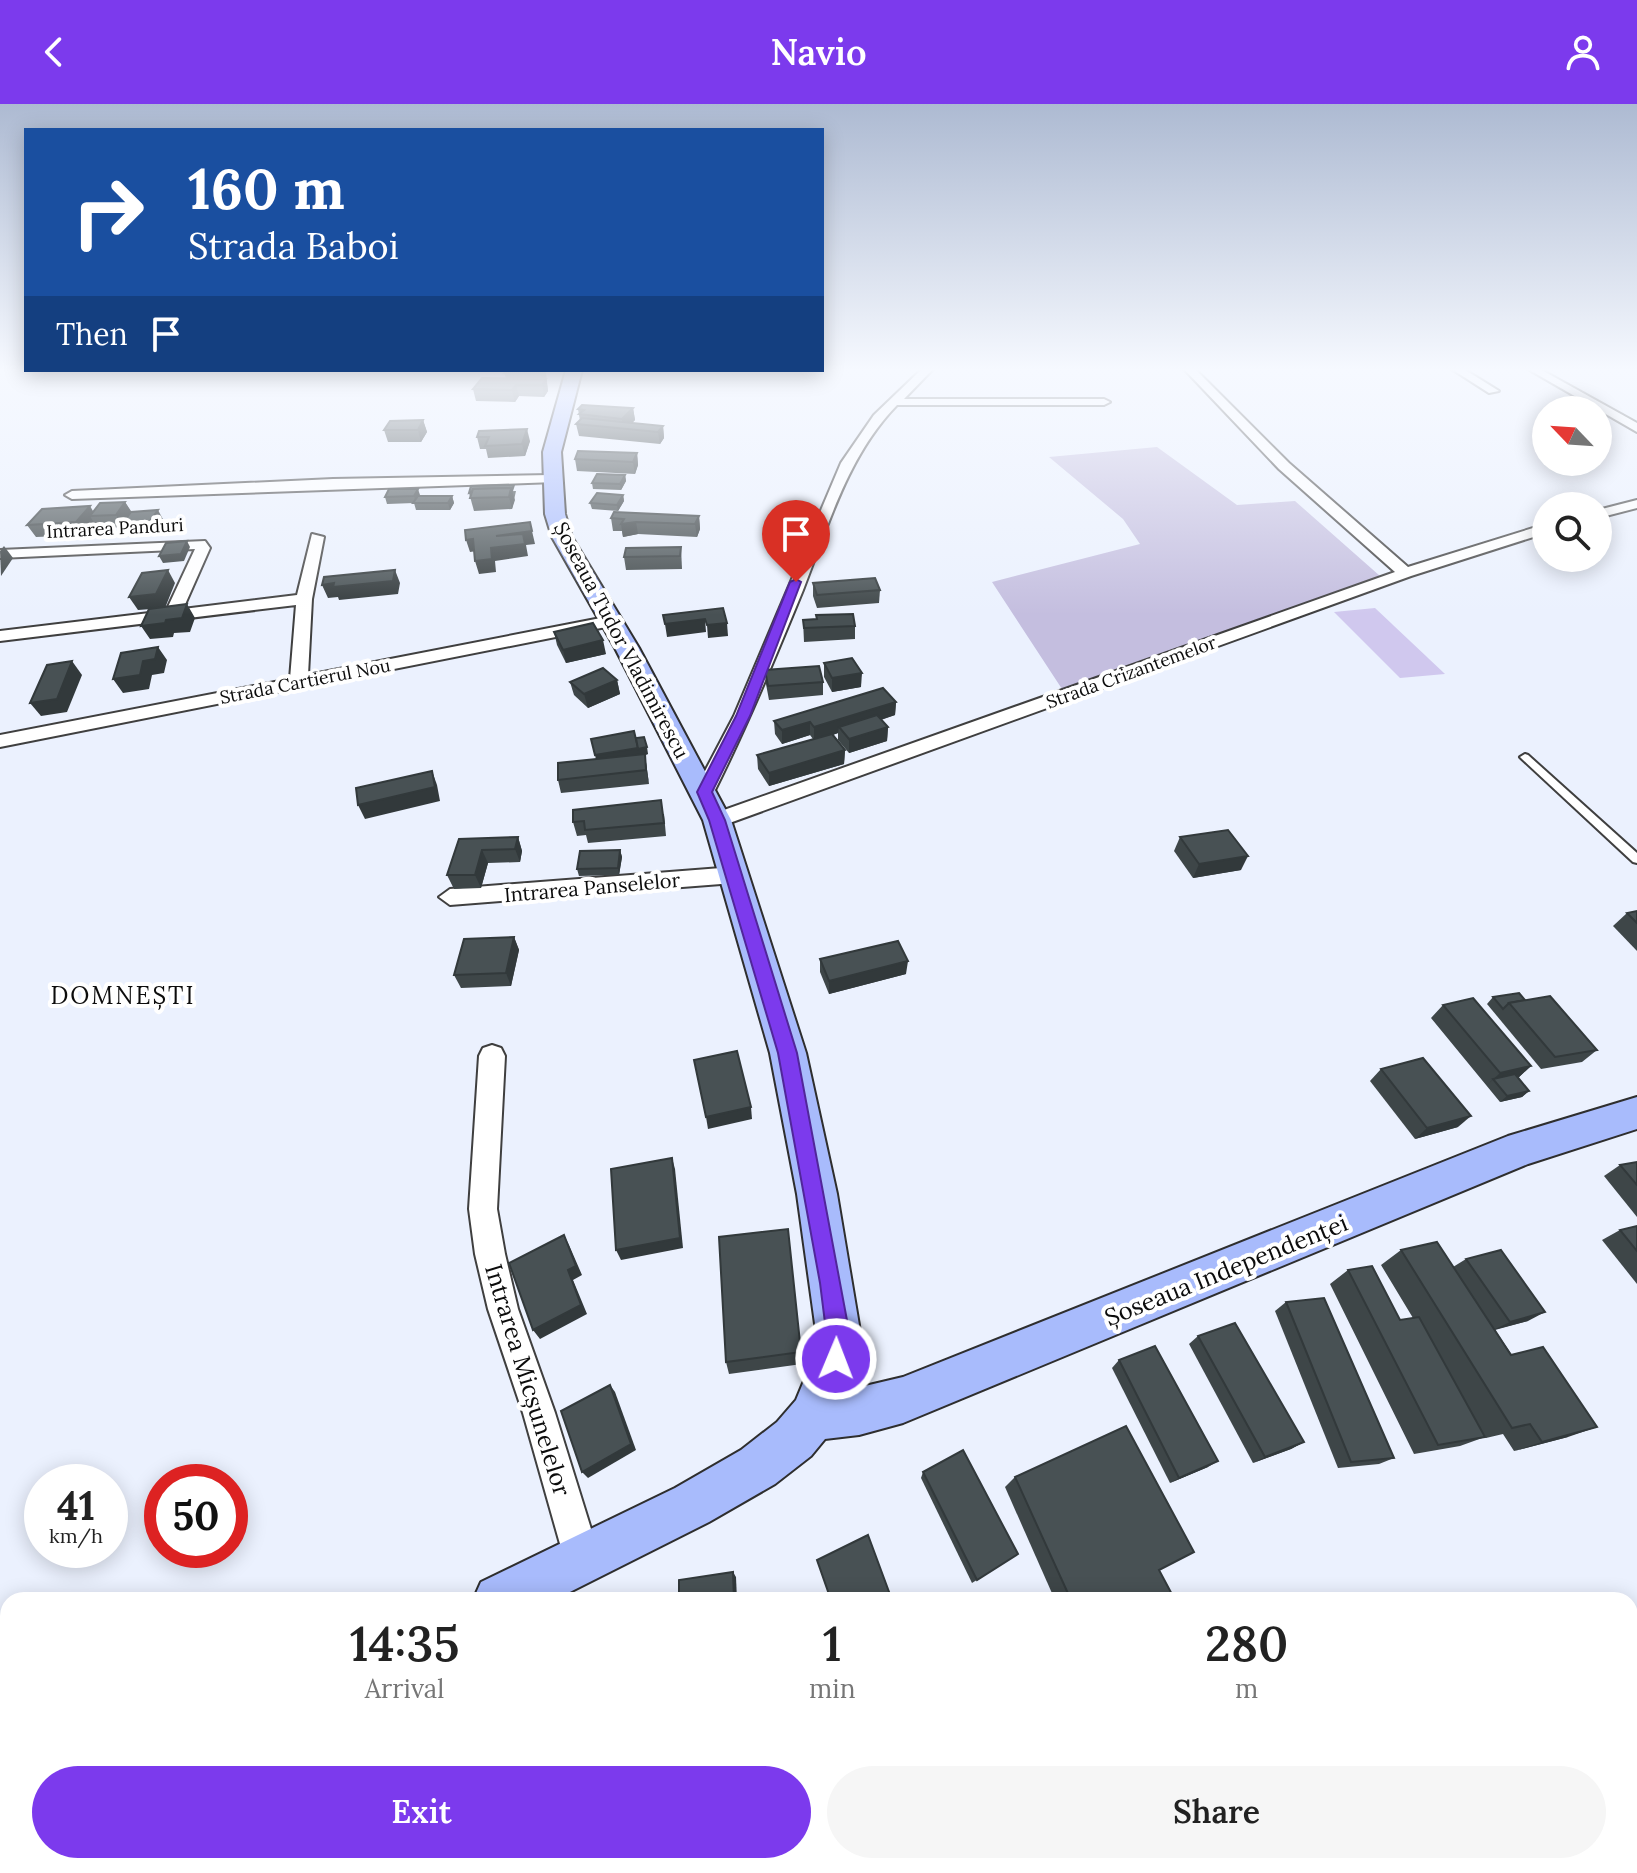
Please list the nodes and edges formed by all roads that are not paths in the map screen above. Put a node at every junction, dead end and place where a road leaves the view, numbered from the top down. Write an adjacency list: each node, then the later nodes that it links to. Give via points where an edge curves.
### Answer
1 (550, 451): 4 (main road, Șoseaua Tudor Vladimirescu)
2 (855, 451): 19 (street, via 835,488)
3 (1269, 451): 11 (street)
4 (550, 479): 5 (street); 14 (main road, Șoseaua Tudor Vladimirescu, via 562,537)
5 (72, 495)
6 (1636, 504): 7 (street)
7 (1612, 510)
8 (1532, 532): 11 (street, Strada Crizantemelor)
9 (317, 537): 12 (street)
10 (0, 554): 13 (street, Intrarea Panduri, via 200,544 203,548)
11 (1406, 573): 19 (street, Strada Crizantemelor)
12 (304, 599): 13 (street); 16 (street)
13 (171, 617): 15 (street)
14 (611, 621): 16 (street, Strada Cartierul Nou); 19 (main road, Șoseaua Tudor Vladimirescu)
15 (0, 636)
16 (299, 682): 17 (street, Strada Cartierul Nou)
17 (0, 741)
18 (1525, 757): 20 (lane)
19 (711, 806): 21 (main road, Șoseaua Tudor Vladimirescu)
20 (1637, 859)
21 (734, 875): 22 (street, Intrarea Panselelor); 25 (main road, Șoseaua Tudor Vladimirescu, via 788,1053 838,1331 836,1359)
22 (450, 897)
23 (492, 1056): 26 (street, Intrarea Micșunelelor, via 483,1209 490,1254)
24 (1637, 1113): 25 (main road, Șoseaua Independenței, via 1522,1148 903,1400)
25 (813, 1417): 26 (main road, via 758,1467)
26 (582, 1558): 27 (main road)
27 (515, 1592)

